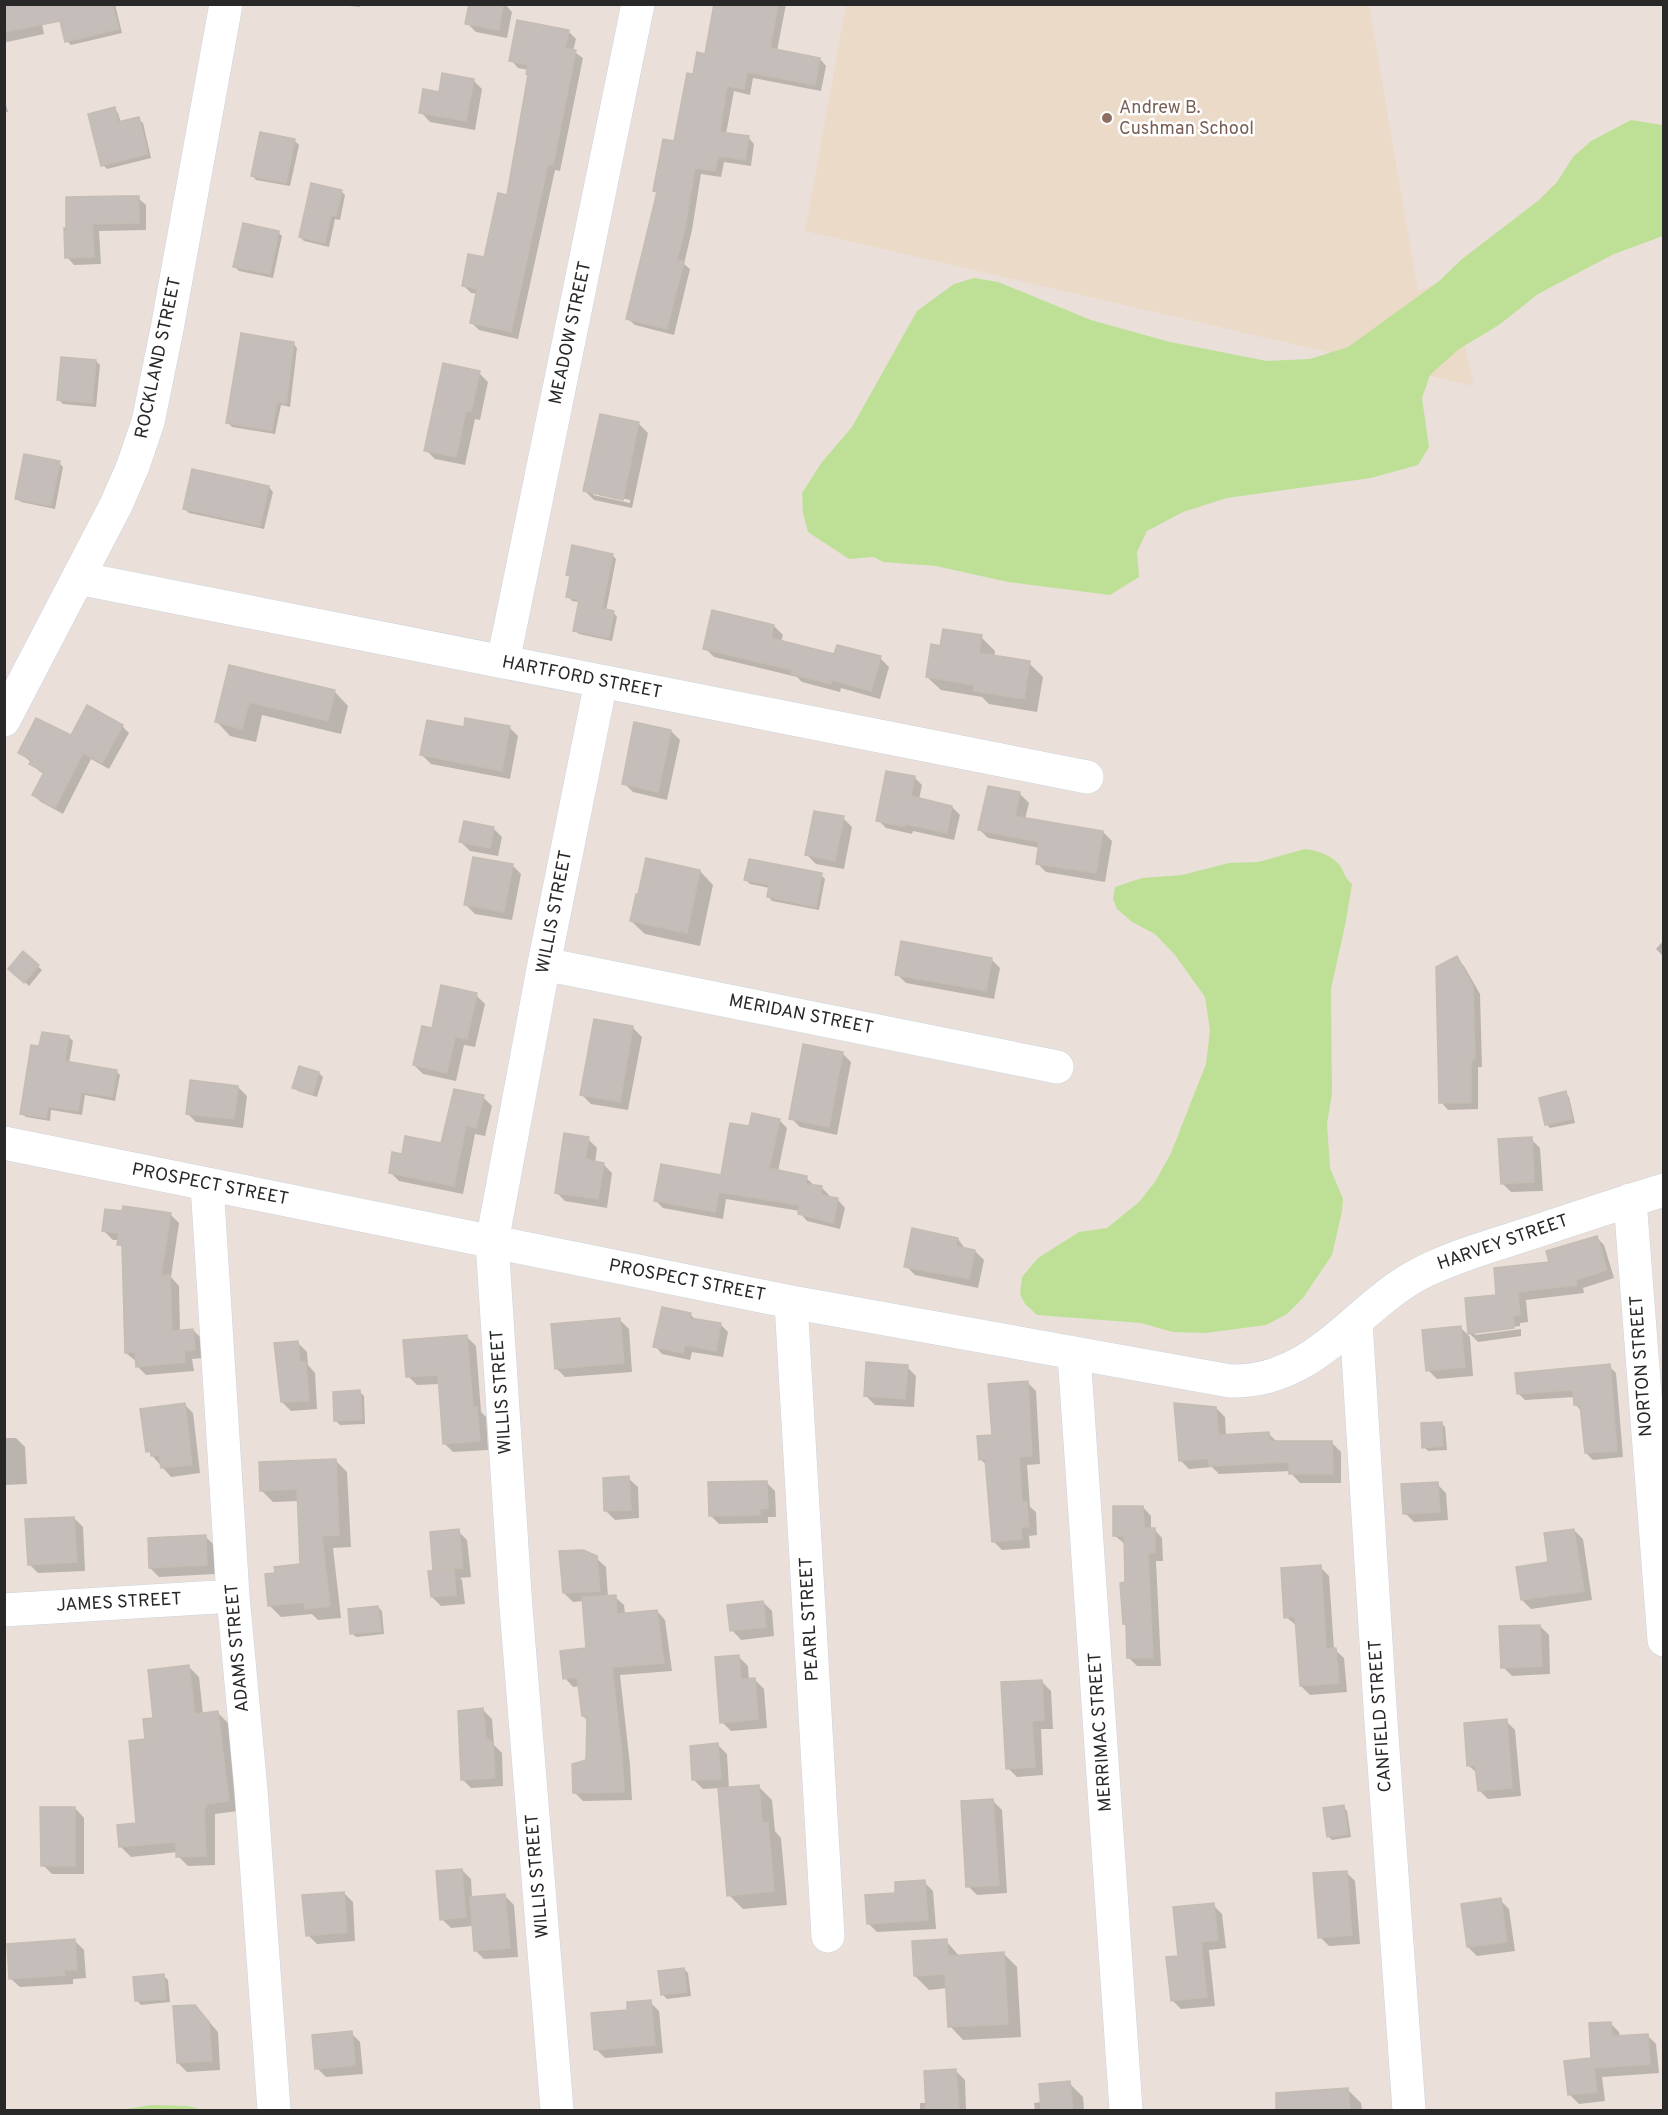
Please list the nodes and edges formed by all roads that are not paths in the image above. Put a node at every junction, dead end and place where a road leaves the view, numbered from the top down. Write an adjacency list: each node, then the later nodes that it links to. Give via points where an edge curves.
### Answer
1 (226, 4): 3 (street, ROCKLAND STREET, via 148,422 120,495)
2 (639, 4): 4 (street, MEADOW STREET)
3 (78, 578): 4 (street, HARTFORD STREET); 6 (street, ROCKLAND STREET)
4 (503, 662): 5 (street, HARTFORD STREET)
5 (601, 682): 7 (street, HARTFORD STREET); 8 (street, WILLIS STREET)
6 (4, 720)
7 (1087, 777)
8 (544, 964): 9 (street, MERIDAN STREET); 14 (street, WILLIS STREET)
9 (1057, 1067)
10 (4, 1143): 11 (street, PROSPECT STREET)
11 (207, 1184): 14 (street, PROSPECT STREET); 18 (street, ADAMS STREET)
12 (1664, 1190): 13 (street, HARVEY STREET)
13 (1630, 1200): 16 (street, HARVEY STREET, via 1474,1251 1426,1271 1404,1282); 20 (street, NORTON STREET)
14 (492, 1242): 15 (street, PROSPECT STREET); 23 (street, WILLIS STREET, via 515,1596)
15 (791, 1302): 17 (street, PROSPECT STREET); 21 (street, PEARL STREET)
16 (1356, 1322): 17 (street, PROSPECT STREET, via 1298,1366 1249,1382); 25 (street, CANFIELD STREET)
17 (1074, 1354): 24 (street, MERRIMAC STREET)
18 (233, 1596): 19 (street, JAMES STREET); 22 (street, ADAMS STREET)
19 (4, 1610)
20 (1664, 1640)
21 (828, 1936)
22 (274, 2110)
23 (557, 2110)
24 (1126, 2110)
25 (1409, 2110)

